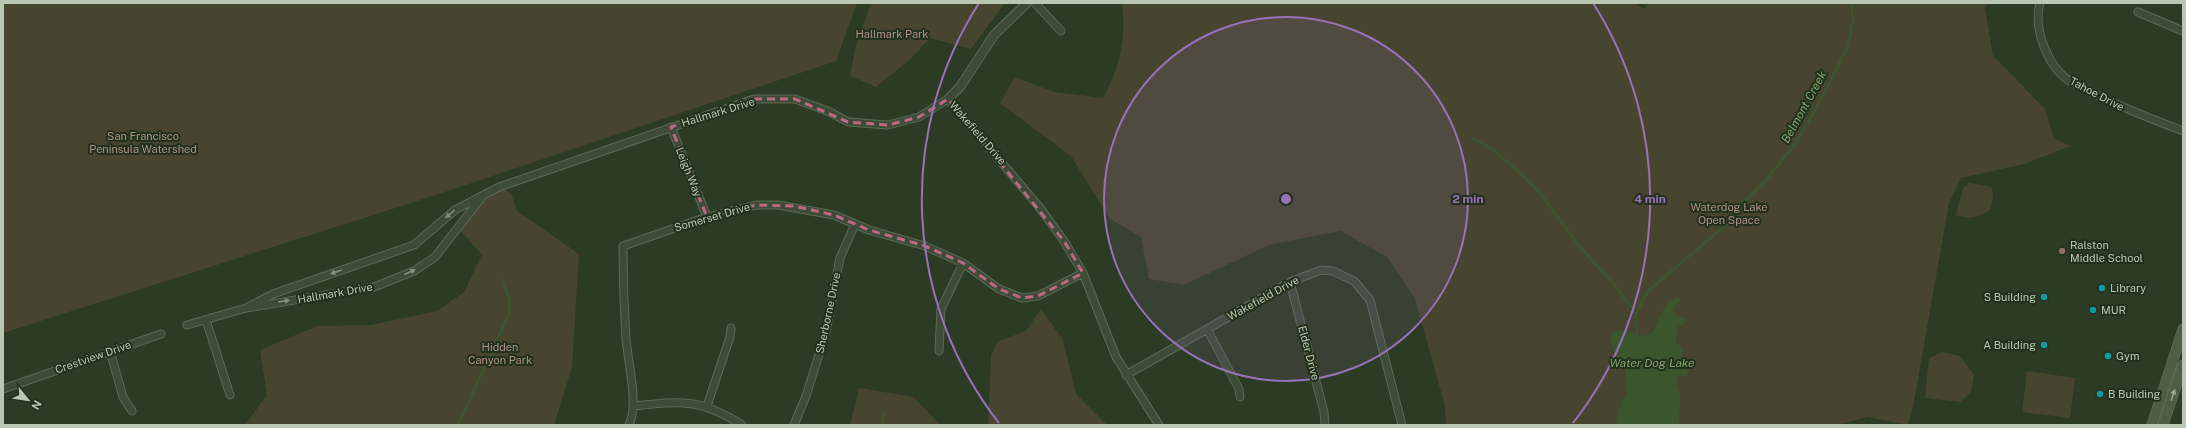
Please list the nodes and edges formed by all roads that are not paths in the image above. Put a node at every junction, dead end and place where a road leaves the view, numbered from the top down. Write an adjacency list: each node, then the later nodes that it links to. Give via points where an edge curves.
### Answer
1 (1028, 3): 7 (street, Hallmark Drive, via 994,35 960,87)
2 (1035, 3): 5 (street)
3 (2040, 3): 9 (street, Tahoe Drive, via 2040,32 2046,50 2068,79 2125,110)
4 (2138, 12): 6 (street)
5 (1061, 31)
6 (2183, 31)
7 (948, 98): 8 (street, Hallmark Drive, via 919,117 888,125 848,122 830,112 795,99 754,99); 14 (street, Wakefield Drive, via 1040,208)
8 (671, 127): 10 (street, Hallmark Drive, via 500,187); 11 (street, Leigh Way)
9 (2183, 131)
10 (484, 195): 16 (street, Hallmark Drive, one-way to 16, via 455,210 414,245 273,294); 16 (street, Hallmark Drive, one-way to 10, via 374,287 414,271 435,257)
11 (707, 217): 12 (street, Somerset Drive, via 756,205 778,205 834,214); 30 (street, Somerset Drive, via 623,246 626,338)
12 (855, 224): 13 (street, Somerset Drive, via 925,246); 35 (street, Sherborne Drive, via 840,258 824,339)
13 (964, 263): 14 (street, Somerset Drive, via 999,289 1022,298 1038,296); 24 (street, via 941,309)
14 (1083, 273): 26 (street, Wakefield Drive, via 1116,357)
15 (1290, 282): 20 (street, Wakefield Drive); 37 (street, Elder Drive, via 1324,412); 38 (street, Wakefield Drive, via 1321,270 1333,271 1354,282 1367,294 1373,308)
16 (246, 308): 17 (street, Hallmark Drive)
17 (206, 320): 18 (street, Hallmark Drive); 28 (street)
18 (187, 325)
19 (731, 328): 31 (street)
20 (1208, 329): 26 (street, Wakefield Drive); 29 (street, via 1239,389)
21 (2183, 329): 39 (main road)
22 (161, 334): 23 (street, Crestview Drive)
23 (110, 351): 27 (street, Crestview Drive); 32 (street, via 123,397)
24 (939, 351)
25 (2183, 365): 40 (main road, one-way to 25)
26 (1126, 375): 36 (street, Wakefield Drive)
27 (3, 389)
28 (230, 396)
29 (1240, 397)
30 (633, 406): 31 (street, via 674,401); 33 (street)
31 (707, 406): 34 (street)
32 (132, 411)
33 (629, 425)
34 (742, 425)
35 (794, 425)
36 (1159, 425)
37 (1325, 425)
38 (1402, 425)
39 (2152, 425)
40 (2163, 425)

